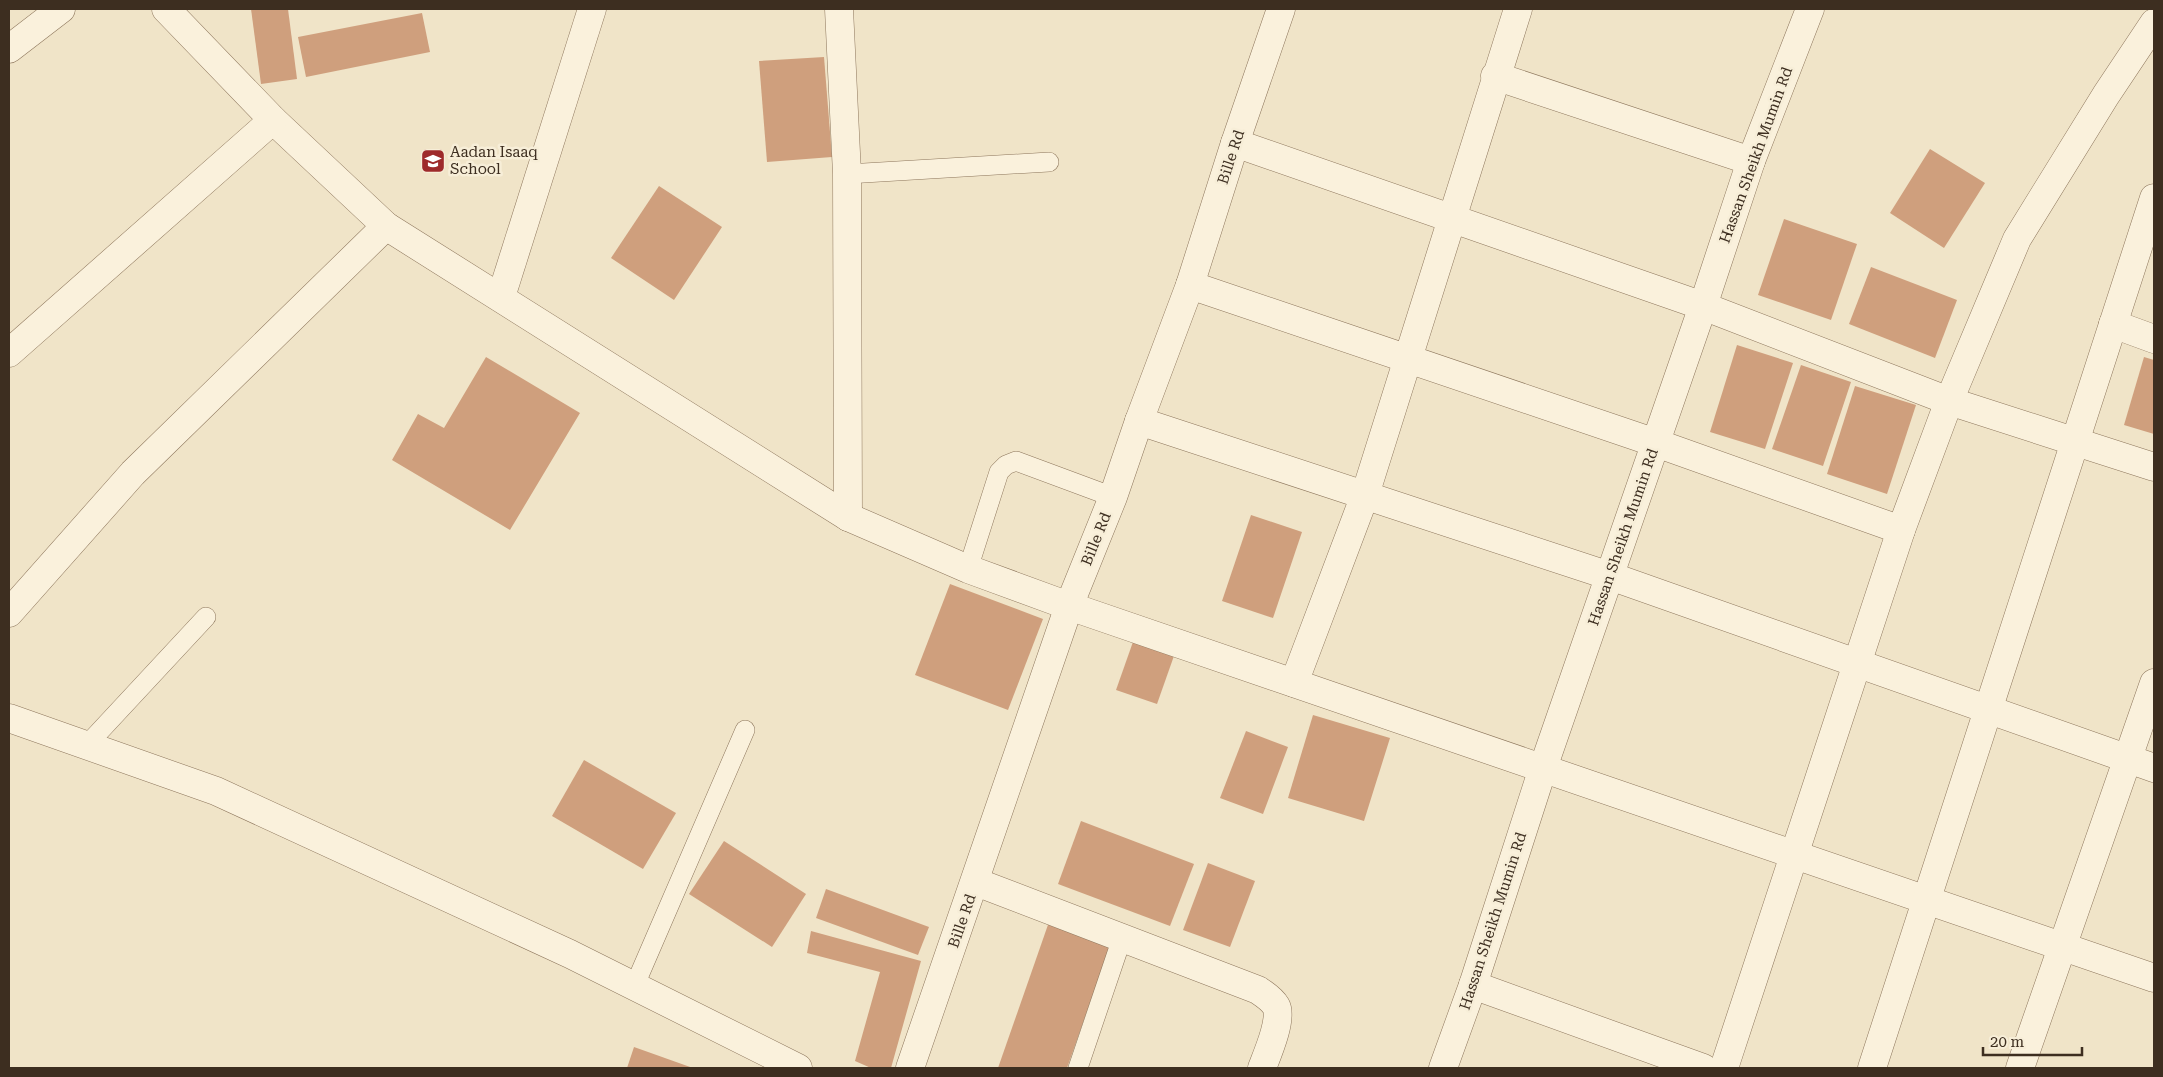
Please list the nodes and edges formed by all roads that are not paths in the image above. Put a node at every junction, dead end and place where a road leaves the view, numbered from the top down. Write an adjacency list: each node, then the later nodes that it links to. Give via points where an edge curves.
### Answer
1 (61, 9): 9 (street)
2 (166, 9): 11 (street)
3 (592, 9): 20 (street)
4 (838, 9): 15 (street)
5 (1281, 9): 12 (street, Bille Rd)
6 (1518, 9): 10 (street)
7 (1810, 9): 13 (street, Hassan Sheikh Mumin Rd)
8 (2154, 23): 26 (street, via 2017,239)
9 (9, 49)
10 (1495, 76): 13 (street); 17 (street)
11 (272, 120): 18 (street); 24 (street)
12 (1235, 144): 17 (street); 19 (street, Bille Rd)
13 (1751, 161): 21 (street, Hassan Sheikh Mumin Rd)
14 (1049, 162): 15 (lane)
15 (847, 174): 33 (street)
16 (2154, 198): 22 (street)
17 (1450, 218): 21 (street); 25 (street)
18 (386, 226): 20 (street); 38 (street, via 133,474)
19 (1190, 285): 25 (street); 27 (street, Bille Rd)
20 (501, 297): 33 (street)
21 (1703, 306): 26 (street); 29 (street, Hassan Sheikh Mumin Rd)
22 (2113, 324): 23 (street); 28 (street)
23 (2154, 339)
24 (9, 353)
25 (1407, 358): 29 (street); 31 (street)
26 (1949, 401): 28 (street); 34 (street)
27 (1139, 421): 31 (street); 32 (street, Bille Rd)
28 (2075, 441): 30 (street); 43 (street)
29 (1656, 442): 34 (street); 36 (street, Hassan Sheikh Mumin Rd)
30 (2154, 467)
31 (1365, 495): 36 (street); 41 (street)
32 (1113, 497): 35 (lane, via 1016,462 1006,465 999,472); 37 (street, Bille Rd)
33 (848, 517): 35 (street)
34 (1901, 530): 40 (street)
35 (968, 569): 37 (street)
36 (1610, 576): 40 (street); 48 (street, Hassan Sheikh Mumin Rd)
37 (1069, 606): 41 (street); 51 (street, Bille Rd)
38 (9, 613)
39 (206, 617): 46 (lane)
40 (1858, 665): 43 (street); 50 (street)
41 (1294, 683): 48 (street)
42 (2154, 683): 47 (street)
43 (1988, 710): 47 (street); 52 (street)
44 (9, 718): 46 (street)
45 (745, 730): 57 (lane)
46 (86, 746): 57 (street, via 216,791 570,954)
47 (2128, 759): 49 (street); 54 (street)
48 (1543, 768): 50 (street); 56 (street, Hassan Sheikh Mumin Rd)
49 (2154, 768)
50 (1795, 855): 52 (street); 64 (street)
51 (976, 882): 53 (street); 59 (street, Bille Rd)
52 (1927, 900): 54 (street); 65 (street)
53 (1122, 938): 60 (lane); 61 (street, via 1258,990 1271,999 1277,1007 1278,1022)
54 (2062, 947): 55 (street); 66 (street)
55 (2154, 978)
56 (1473, 985): 62 (street, Hassan Sheikh Mumin Rd); 63 (street)
57 (634, 987): 58 (street)
58 (798, 1068)
59 (910, 1068)
60 (1078, 1068)
61 (1262, 1068)
62 (1443, 1068)
63 (1703, 1068)
64 (1724, 1068)
65 (1872, 1068)
66 (2020, 1068)

